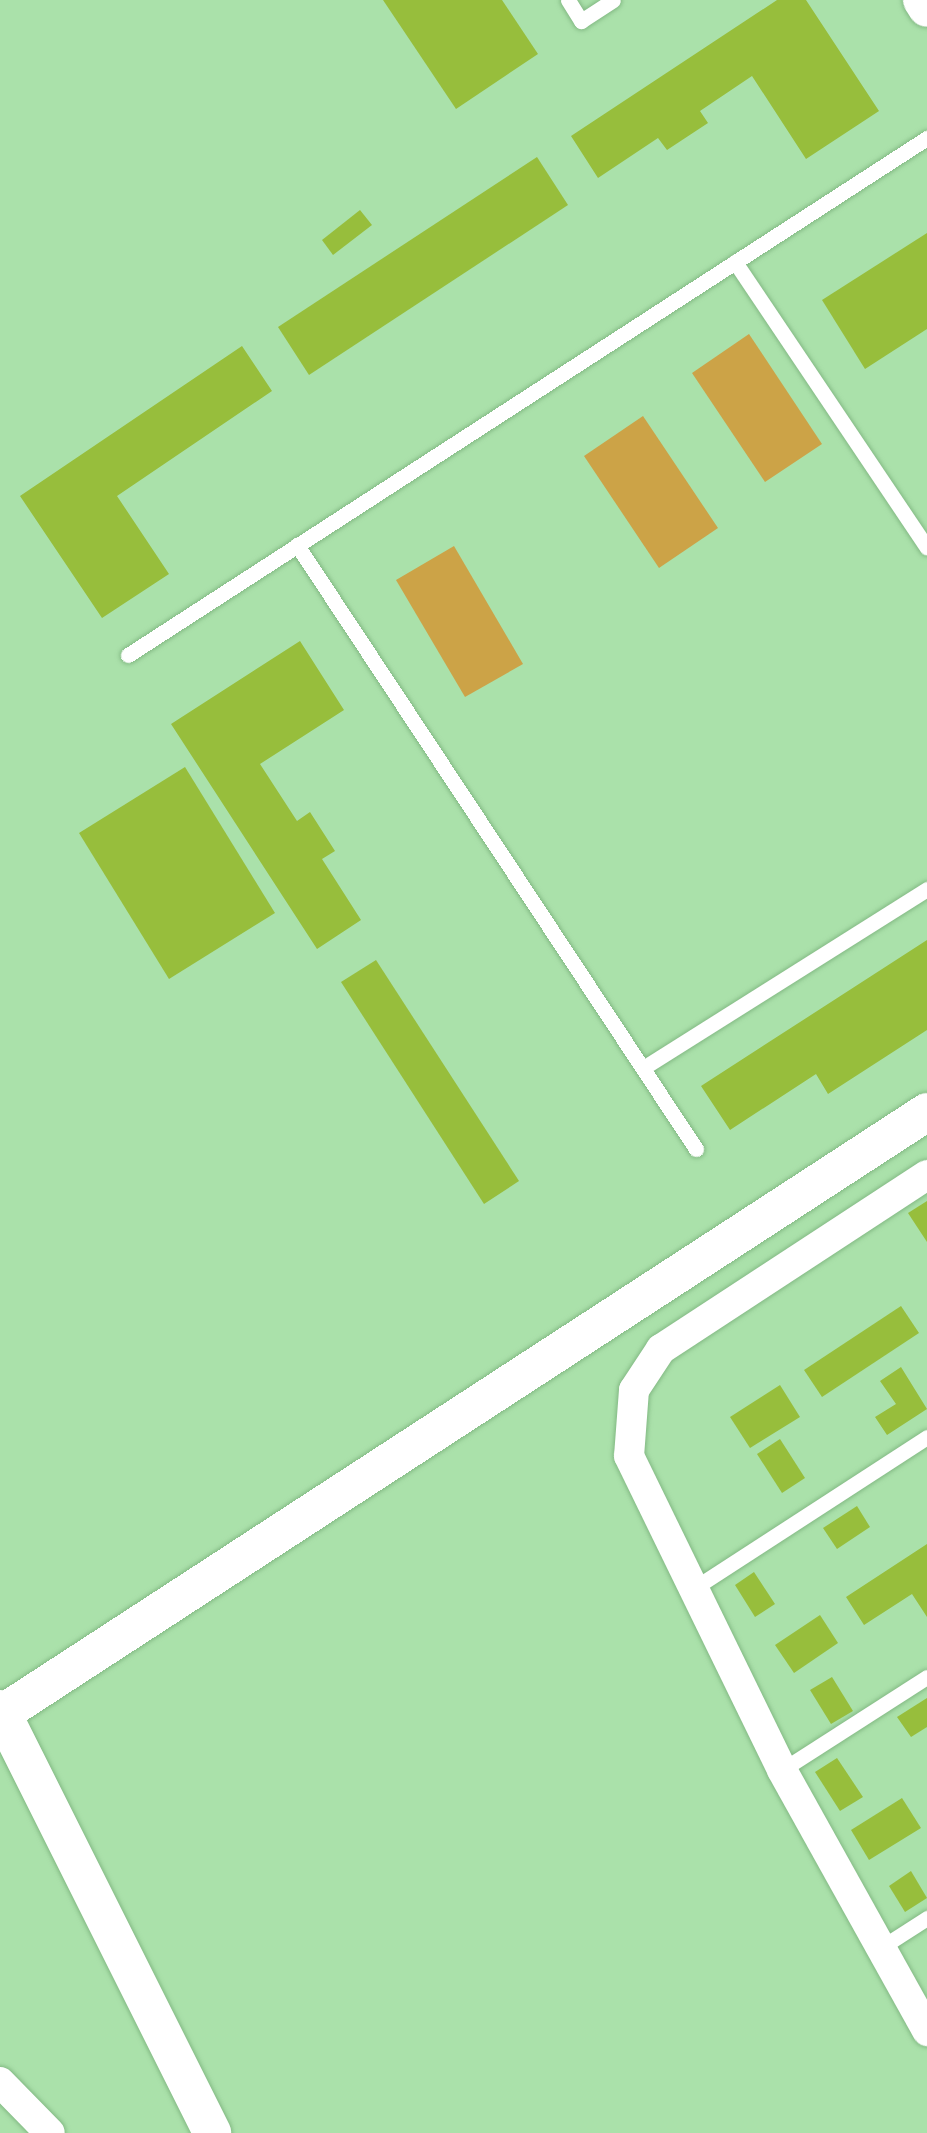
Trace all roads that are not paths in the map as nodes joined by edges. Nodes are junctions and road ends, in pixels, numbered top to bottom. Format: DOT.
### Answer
graph roads {
  1 [pos="568,0"];
  2 [pos="613,0"];
  3 [pos="922,0"];
  4 [pos="927,8"];
  5 [pos="927,138"];
  6 [pos="735,262"];
  7 [pos="297,545"];
  8 [pos="927,548"];
  9 [pos="128,655"];
  10 [pos="927,888"];
  11 [pos="643,1068"];
  12 [pos="927,1112"];
  13 [pos="696,1149"];
  14 [pos="927,1174"];
  15 [pos="927,1437"];
  16 [pos="693,1589"];
  17 [pos="927,1677"];
  18 [pos="1,1712"];
  19 [pos="782,1770"];
  20 [pos="927,1918"];
  21 [pos="882,1948"];
  22 [pos="927,2031"];
  23 [pos="0,2082"];
  24 [pos="50,2133"];
  25 [pos="212,2133"];
  1 -- 2 [label="lane"];
  3 -- 4 [label="street"];
  5 -- 6 [label="lane"];
  6 -- 7 [label="lane"];
  6 -- 8 [label="lane"];
  7 -- 9 [label="lane"];
  7 -- 11 [label="lane"];
  10 -- 11 [label="lane"];
  11 -- 13 [label="lane"];
  12 -- 18 [label="street"];
  14 -- 16 [label="street"];
  15 -- 16 [label="lane"];
  16 -- 19 [label="street"];
  17 -- 19 [label="lane"];
  18 -- 25 [label="street"];
  19 -- 21 [label="street"];
  20 -- 21 [label="lane"];
  21 -- 22 [label="street"];
  23 -- 24 [label="street"];
}
